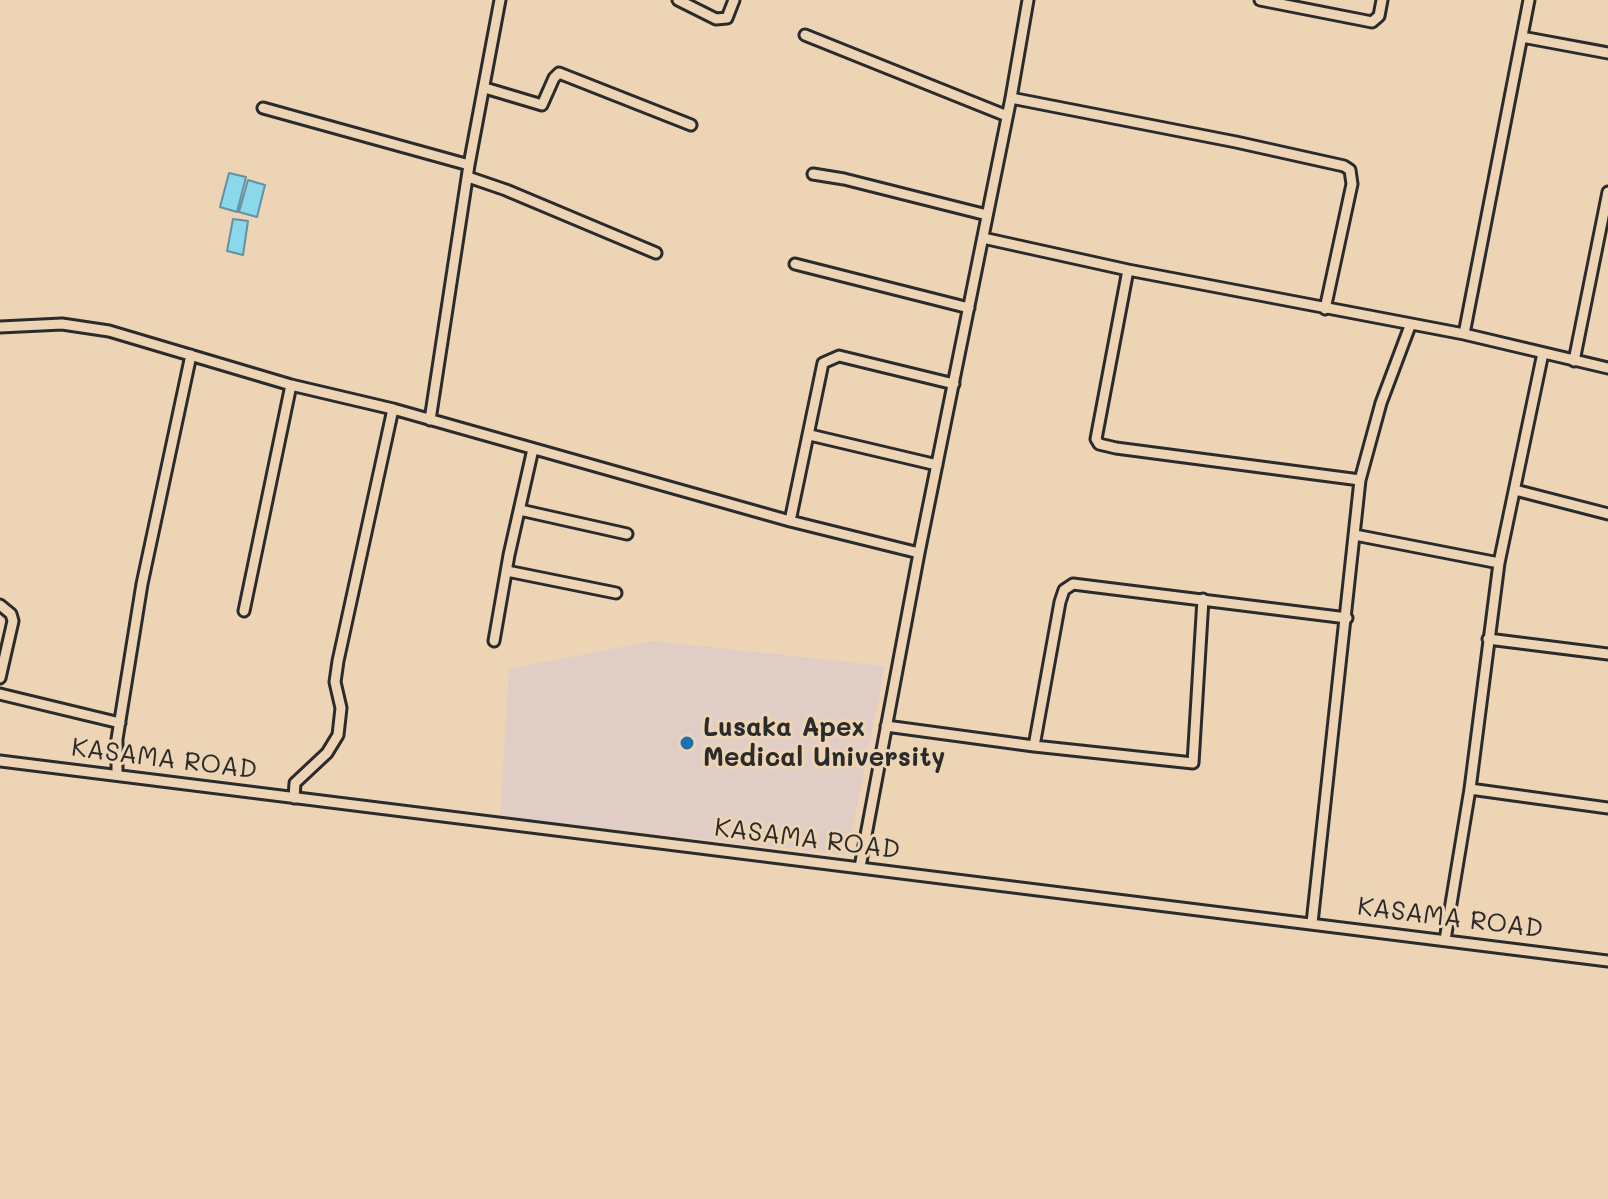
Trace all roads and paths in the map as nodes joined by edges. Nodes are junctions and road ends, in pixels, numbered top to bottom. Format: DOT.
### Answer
graph roads {
  1 [pos="500,0"];
  2 [pos="678,0"];
  3 [pos="734,0"];
  4 [pos="1028,0"];
  5 [pos="1260,0"];
  6 [pos="1382,0"];
  7 [pos="1529,0"];
  8 [pos="805,35"];
  9 [pos="1522,37"];
  10 [pos="1608,53"];
  11 [pos="485,88"];
  12 [pos="1011,98"];
  13 [pos="263,108"];
  14 [pos="1007,116"];
  15 [pos="691,125"];
  16 [pos="469,165"];
  17 [pos="813,174"];
  18 [pos="468,177"];
  19 [pos="1608,192"];
  20 [pos="987,215"];
  21 [pos="983,238"];
  22 [pos="656,253"];
  23 [pos="795,264"];
  24 [pos="1128,270"];
  25 [pos="969,308"];
  26 [pos="1325,309"];
  27 [pos="1410,326"];
  28 [pos="0,327"];
  29 [pos="1464,334"];
  30 [pos="1543,353"];
  31 [pos="191,355"];
  32 [pos="1574,361"];
  33 [pos="1608,368"];
  34 [pos="954,384"];
  35 [pos="291,385"];
  36 [pos="393,409"];
  37 [pos="430,420"];
  38 [pos="810,435"];
  39 [pos="533,449"];
  40 [pos="937,465"];
  41 [pos="1360,480"];
  42 [pos="1515,490"];
  43 [pos="520,510"];
  44 [pos="1608,514"];
  45 [pos="790,521"];
  46 [pos="627,534"];
  47 [pos="1355,535"];
  48 [pos="919,553"];
  49 [pos="1499,563"];
  50 [pos="507,571"];
  51 [pos="616,593"];
  52 [pos="1203,599"];
  53 [pos="0,605"];
  54 [pos="244,611"];
  55 [pos="1347,618"];
  56 [pos="1488,639"];
  57 [pos="494,641"];
  58 [pos="1608,654"];
  59 [pos="0,678"];
  60 [pos="0,694"];
  61 [pos="120,723"];
  62 [pos="886,726"];
  63 [pos="1034,746"];
  64 [pos="0,761"];
  65 [pos="117,775"];
  66 [pos="1470,789"];
  67 [pos="294,798"];
  68 [pos="1608,808"];
  69 [pos="860,867"];
  70 [pos="1312,923"];
  71 [pos="1445,940"];
  72 [pos="1608,961"];
  1 -- 11 [label="street"];
  2 -- 3 [label="street"];
  4 -- 12 [label="street"];
  5 -- 6 [label="street"];
  7 -- 9 [label="street"];
  8 -- 14 [label="street"];
  9 -- 10 [label="street"];
  9 -- 29 [label="street"];
  11 -- 15 [label="street"];
  11 -- 16 [label="street"];
  12 -- 14 [label="street"];
  12 -- 26 [label="street"];
  13 -- 16 [label="street"];
  14 -- 20 [label="street"];
  16 -- 18 [label="street"];
  17 -- 20 [label="street"];
  18 -- 22 [label="street"];
  18 -- 37 [label="street"];
  19 -- 32 [label="street"];
  20 -- 21 [label="street"];
  21 -- 24 [label="street"];
  21 -- 25 [label="street"];
  23 -- 25 [label="street"];
  24 -- 26 [label="street"];
  24 -- 41 [label="street"];
  25 -- 34 [label="street"];
  26 -- 27 [label="street"];
  27 -- 29 [label="street"];
  27 -- 41 [label="street"];
  28 -- 31 [label="street"];
  29 -- 30 [label="street"];
  30 -- 32 [label="street"];
  30 -- 42 [label="street"];
  31 -- 35 [label="street"];
  31 -- 61 [label="street"];
  32 -- 33 [label="street"];
  34 -- 38 [label="street"];
  34 -- 40 [label="street"];
  35 -- 36 [label="street"];
  35 -- 54 [label="street"];
  36 -- 37 [label="street"];
  36 -- 67 [label="street"];
  37 -- 39 [label="street"];
  38 -- 40 [label="street"];
  38 -- 45 [label="street"];
  39 -- 43 [label="street"];
  39 -- 45 [label="street"];
  40 -- 48 [label="street"];
  41 -- 47 [label="street"];
  42 -- 44 [label="street"];
  42 -- 49 [label="street"];
  43 -- 46 [label="street"];
  43 -- 50 [label="street"];
  45 -- 48 [label="street"];
  47 -- 49 [label="street"];
  47 -- 55 [label="street"];
  48 -- 62 [label="street"];
  49 -- 56 [label="street"];
  50 -- 51 [label="street"];
  50 -- 57 [label="street"];
  52 -- 55 [label="street"];
  52 -- 63 [label="street"];
  52 -- 63 [label="street"];
  53 -- 59 [label="street"];
  55 -- 70 [label="street"];
  56 -- 58 [label="street"];
  56 -- 66 [label="street"];
  60 -- 61 [label="street"];
  61 -- 65 [label="street"];
  62 -- 63 [label="street"];
  62 -- 69 [label="street"];
  64 -- 65 [label="street, KASAMA ROAD"];
  65 -- 67 [label="street, KASAMA ROAD"];
  66 -- 68 [label="street"];
  66 -- 71 [label="street"];
  67 -- 69 [label="street, KASAMA ROAD"];
  69 -- 70 [label="street, KASAMA ROAD"];
  70 -- 71 [label="street, KASAMA ROAD"];
  71 -- 72 [label="street, KASAMA ROAD"];
}
